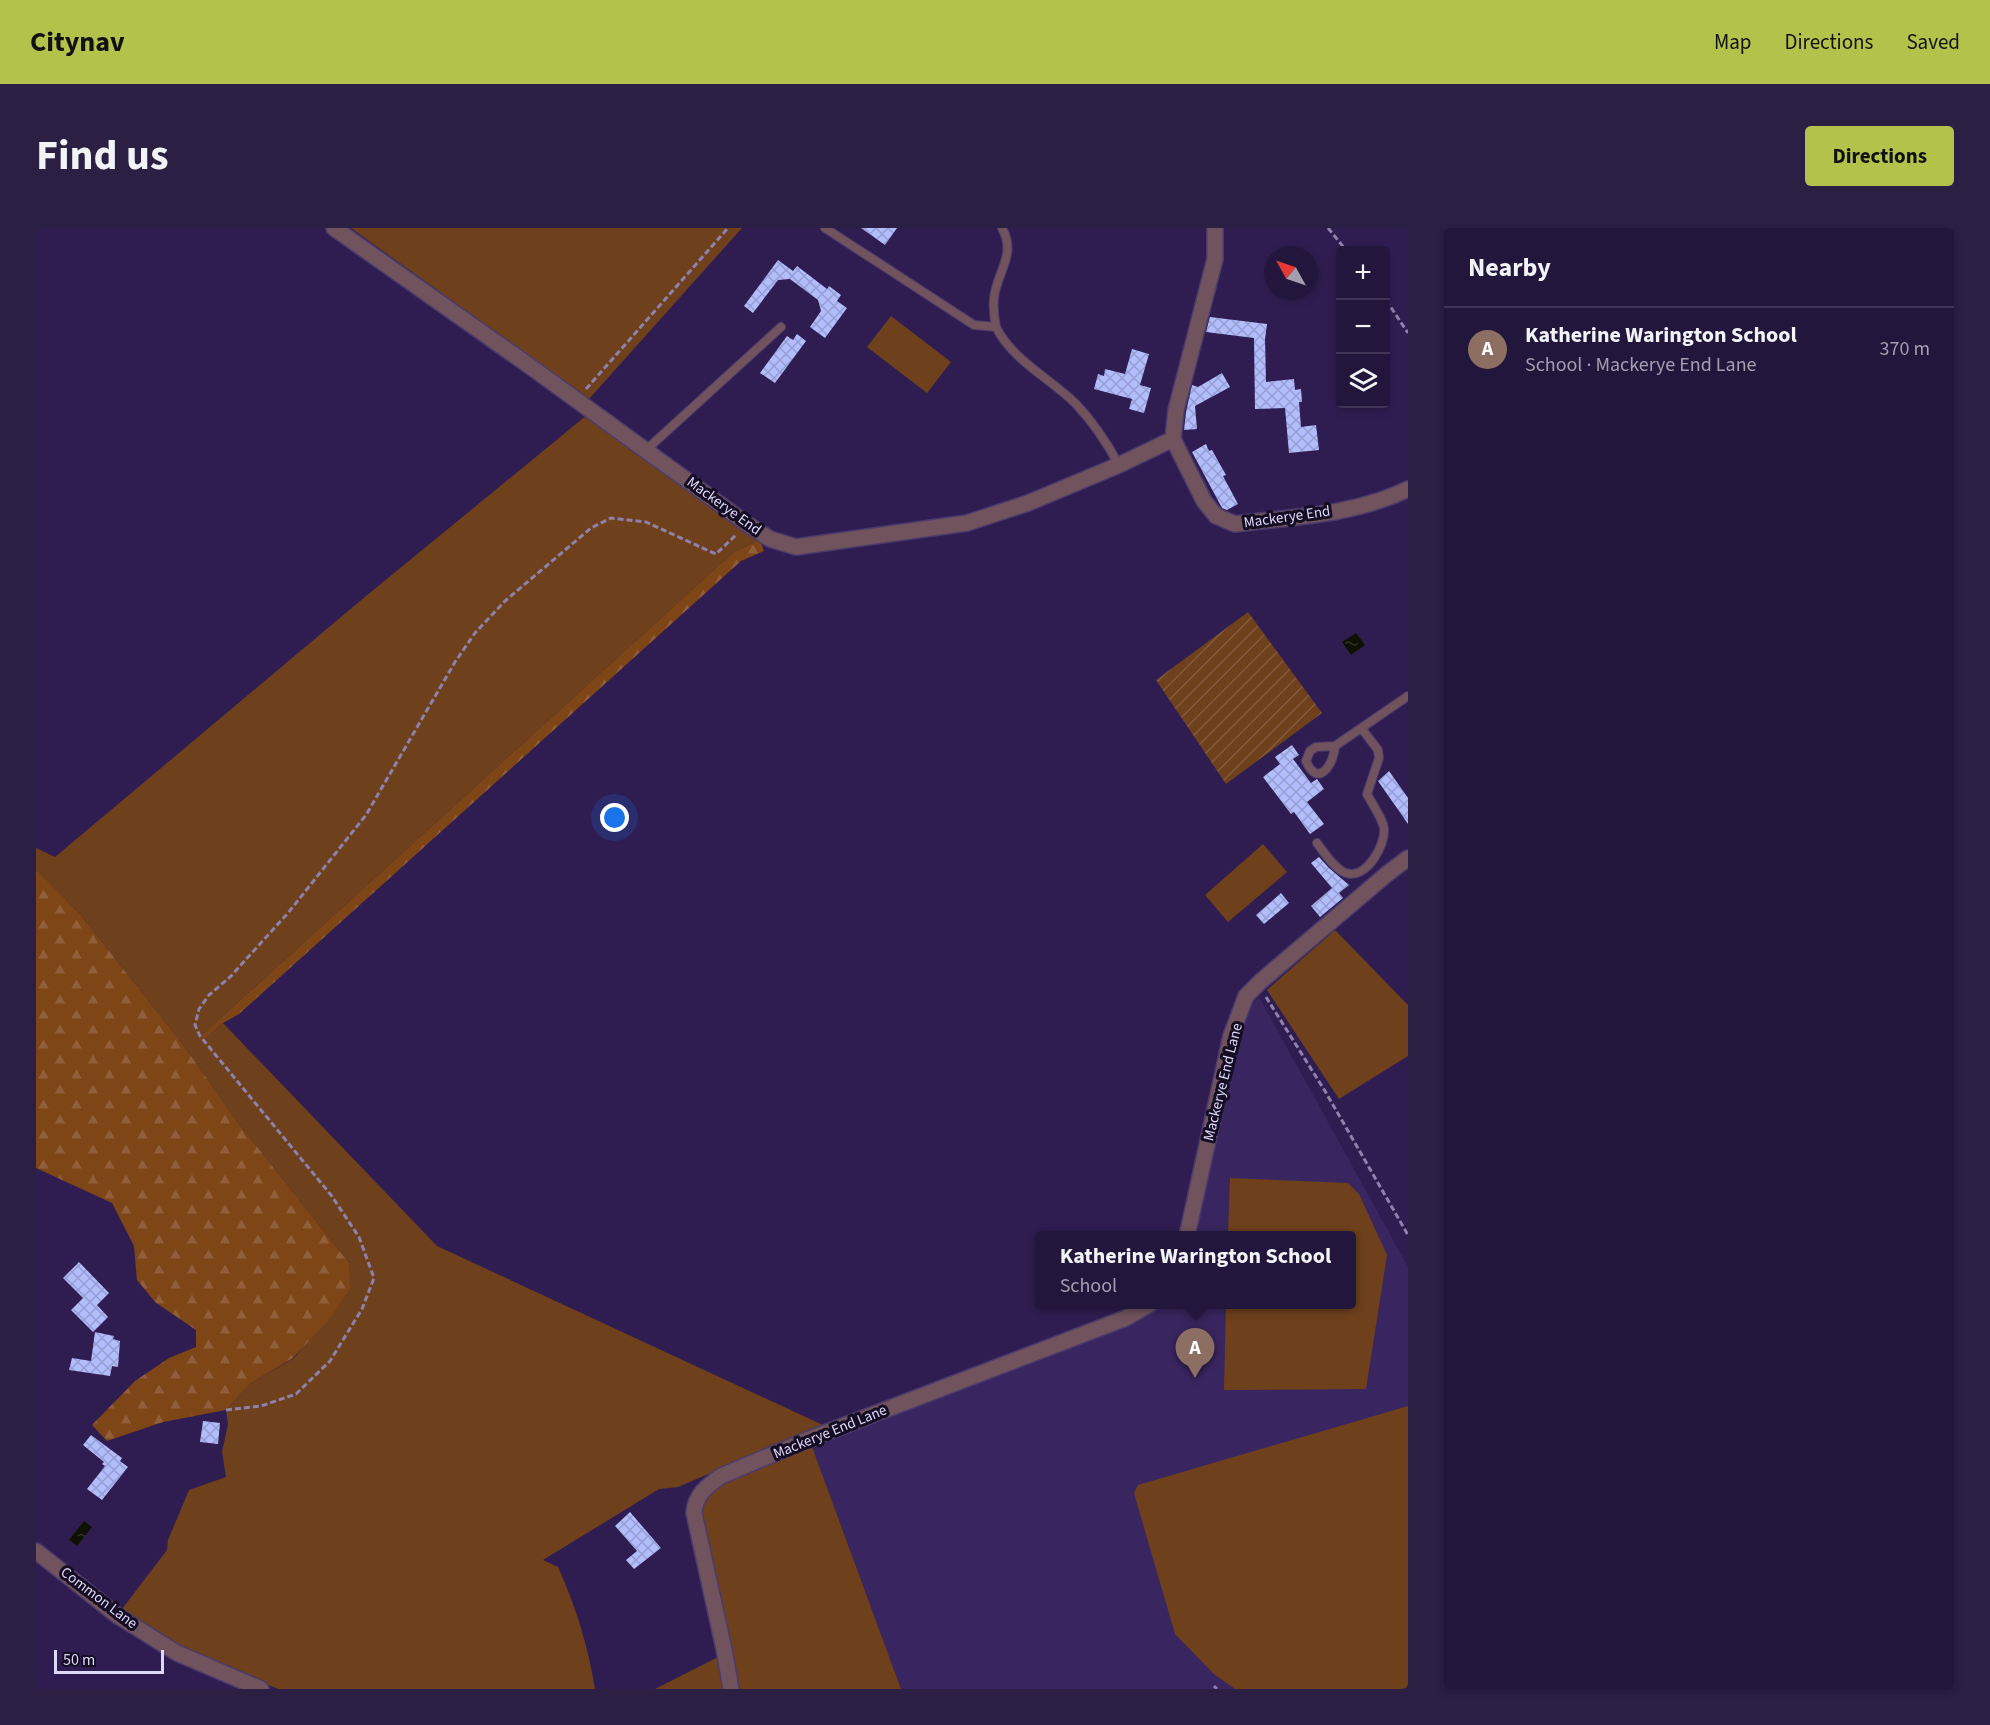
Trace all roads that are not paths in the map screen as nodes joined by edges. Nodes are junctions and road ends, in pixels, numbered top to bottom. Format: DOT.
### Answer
graph roads {
  1 [pos="334,228"];
  2 [pos="825,228"];
  3 [pos="1002,228"];
  4 [pos="1215,228"];
  5 [pos="781,327"];
  6 [pos="996,327"];
  7 [pos="1173,439"];
  8 [pos="646,450"];
  9 [pos="1119,465"];
  10 [pos="1408,489"];
  11 [pos="1408,696"];
  12 [pos="1362,729"];
  13 [pos="1335,746"];
  14 [pos="1317,843"];
  15 [pos="1408,858"];
  16 [pos="1188,1231"];
  17 [pos="1143,1309"];
  18 [pos="36,1551"];
  19 [pos="261,1689"];
  20 [pos="731,1689"];
  1 -- 8 [label="street, Mackerye End"];
  2 -- 6 [label="lane"];
  3 -- 6 [label="lane"];
  4 -- 7 [label="street"];
  5 -- 8 [label="lane"];
  6 -- 9 [label="lane"];
  7 -- 9 [label="street, Mackerye End"];
  7 -- 10 [label="street, Mackerye End"];
  8 -- 9 [label="street, Mackerye End"];
  11 -- 12 [label="lane"];
  12 -- 13 [label="lane"];
  12 -- 14 [label="lane"];
  15 -- 16 [label="street, Mackerye End Lane"];
  17 -- 20 [label="street, Mackerye End Lane"];
  18 -- 19 [label="street, Common Lane"];
}
